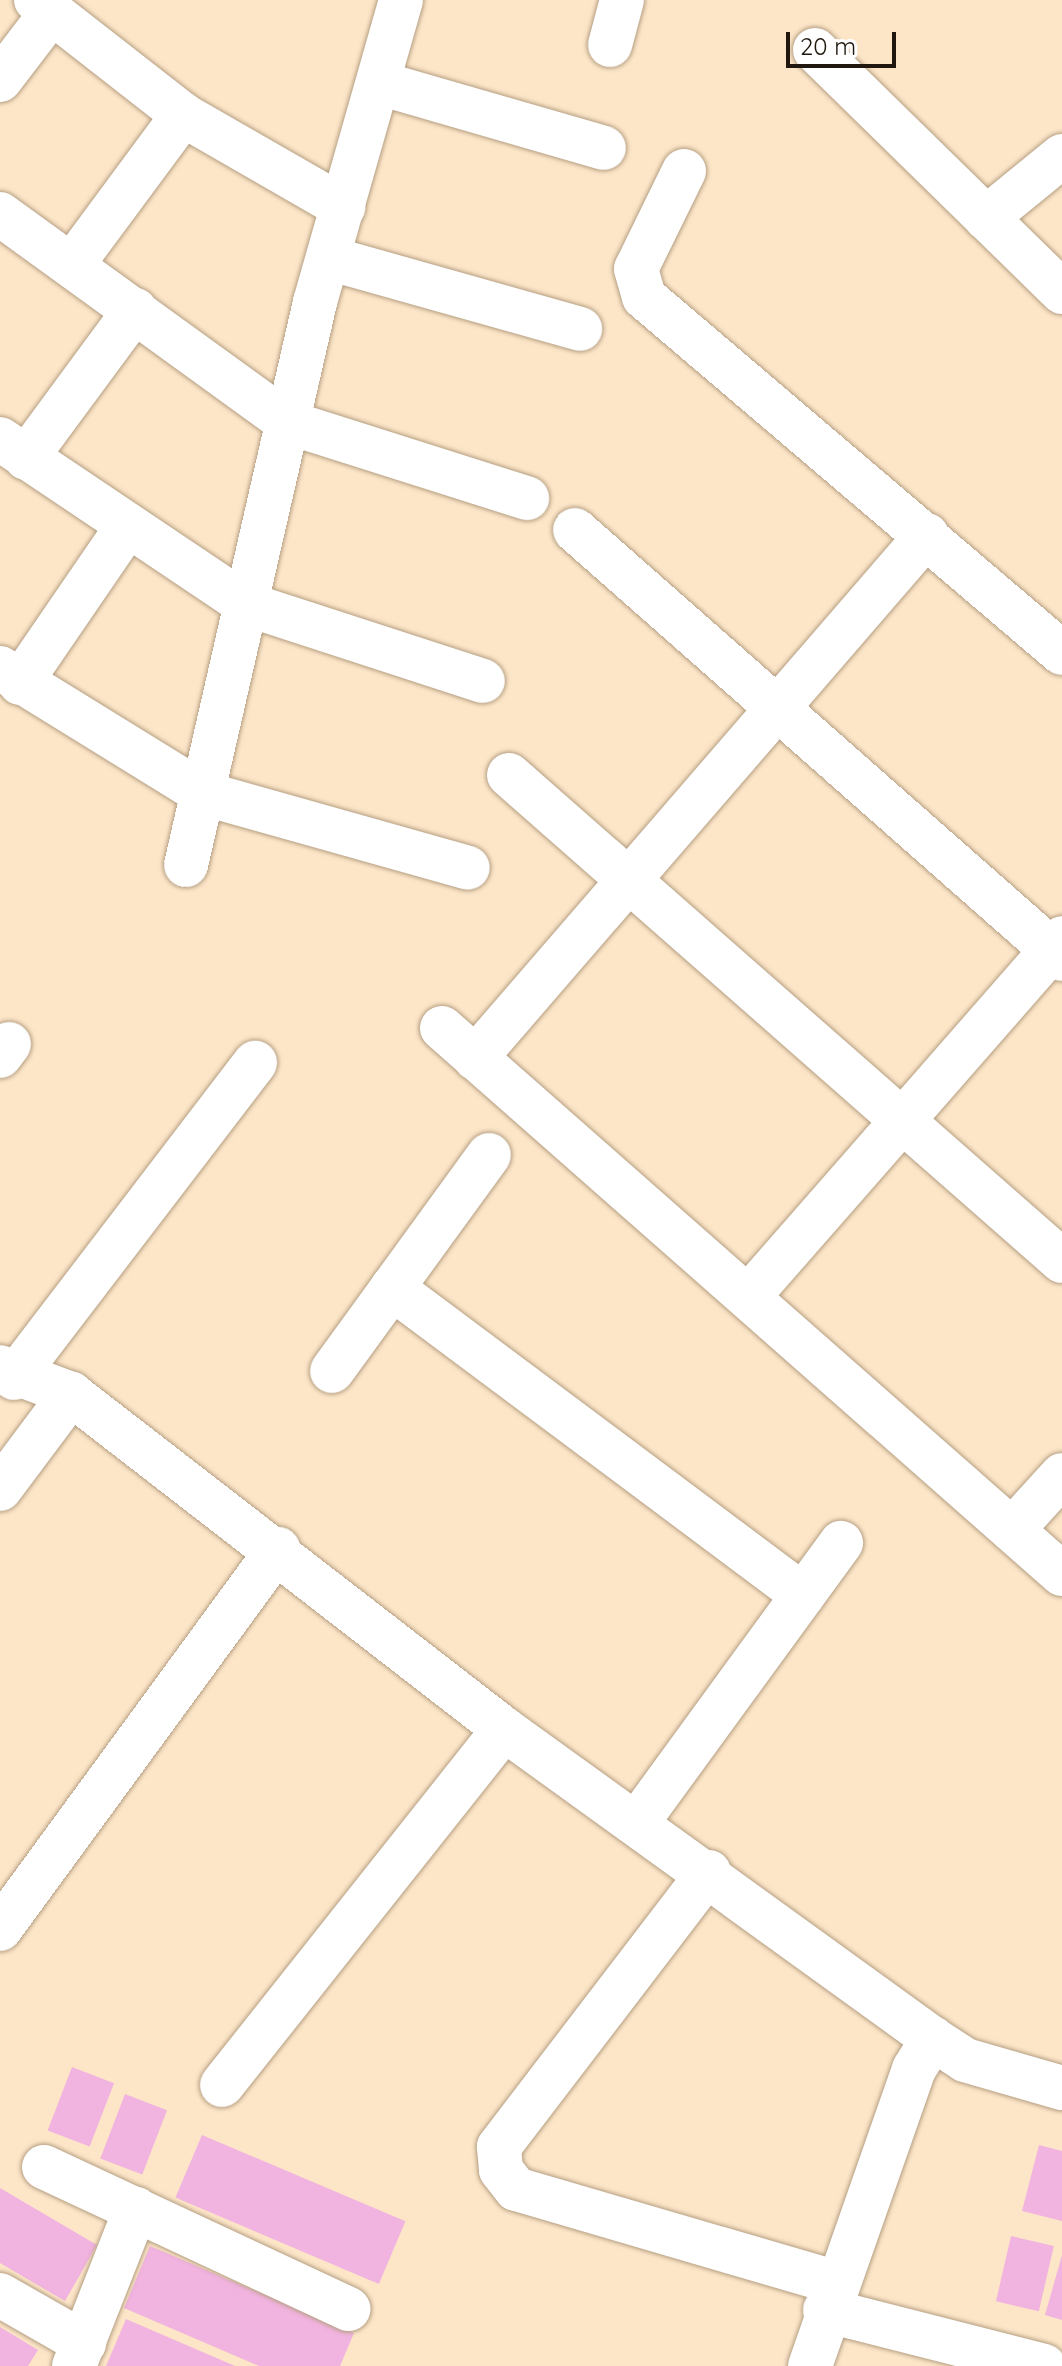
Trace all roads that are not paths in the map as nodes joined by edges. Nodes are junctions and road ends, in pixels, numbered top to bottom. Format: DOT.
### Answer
graph roads {
  1 [pos="401,0"];
  2 [pos="622,0"];
  3 [pos="44,6"];
  4 [pos="610,45"];
  5 [pos="815,50"];
  6 [pos="0,80"];
  7 [pos="379,83"];
  8 [pos="183,115"];
  9 [pos="604,148"];
  10 [pos="1062,156"];
  11 [pos="684,171"];
  12 [pos="343,207"];
  13 [pos="0,214"];
  14 [pos="986,218"];
  15 [pos="328,258"];
  16 [pos="72,265"];
  17 [pos="1062,292"];
  18 [pos="135,310"];
  19 [pos="580,329"];
  20 [pos="287,422"];
  21 [pos="13,449"];
  22 [pos="527,498"];
  23 [pos="126,528"];
  24 [pos="575,530"];
  25 [pos="927,535"];
  26 [pos="246,604"];
  27 [pos="1062,653"];
  28 [pos="10,676"];
  29 [pos="483,681"];
  30 [pos="777,708"];
  31 [pos="509,775"];
  32 [pos="202,793"];
  33 [pos="186,865"];
  34 [pos="468,868"];
  35 [pos="629,880"];
  36 [pos="1059,949"];
  37 [pos="442,1028"];
  38 [pos="475,1058"];
  39 [pos="255,1063"];
  40 [pos="902,1121"];
  41 [pos="489,1155"];
  42 [pos="1062,1261"];
  43 [pos="392,1288"];
  44 [pos="748,1297"];
  45 [pos="332,1371"];
  46 [pos="7,1372"];
  47 [pos="71,1394"];
  48 [pos="1062,1475"];
  49 [pos="0,1489"];
  50 [pos="1012,1530"];
  51 [pos="841,1543"];
  52 [pos="278,1549"];
  53 [pos="1062,1574"];
  54 [pos="803,1595"];
  55 [pos="504,1729"];
  56 [pos="639,1820"];
  57 [pos="709,1872"];
  58 [pos="0,1929"];
  59 [pos="933,2039"];
  60 [pos="222,2085"];
  61 [pos="1062,2088"];
  62 [pos="44,2167"];
  63 [pos="136,2209"];
  64 [pos="0,2295"];
  65 [pos="830,2296"];
  66 [pos="349,2309"];
  67 [pos="79,2355"];
  68 [pos="810,2366"];
  69 [pos="1044,2366"];
  1 -- 7 [label="street"];
  2 -- 4 [label="street"];
  3 -- 6 [label="street"];
  3 -- 8 [label="street"];
  5 -- 14 [label="street"];
  7 -- 9 [label="street"];
  7 -- 12 [label="street"];
  8 -- 12 [label="street"];
  8 -- 16 [label="street"];
  10 -- 14 [label="street"];
  11 -- 25 [label="street"];
  12 -- 15 [label="street"];
  13 -- 16 [label="street"];
  14 -- 17 [label="street"];
  15 -- 19 [label="street"];
  15 -- 20 [label="street"];
  16 -- 18 [label="street"];
  18 -- 20 [label="street"];
  18 -- 21 [label="street"];
  20 -- 22 [label="street"];
  20 -- 26 [label="street"];
  21 -- 23 [label="street"];
  23 -- 26 [label="street"];
  23 -- 28 [label="street"];
  24 -- 30 [label="street"];
  25 -- 27 [label="street"];
  25 -- 30 [label="street"];
  26 -- 29 [label="street"];
  26 -- 32 [label="street"];
  28 -- 32 [label="street"];
  30 -- 35 [label="street"];
  30 -- 36 [label="street"];
  31 -- 35 [label="street"];
  32 -- 33 [label="street"];
  32 -- 34 [label="street"];
  35 -- 38 [label="street"];
  35 -- 40 [label="street"];
  36 -- 40 [label="street"];
  37 -- 38 [label="street"];
  38 -- 44 [label="street"];
  39 -- 46 [label="street"];
  40 -- 42 [label="street"];
  40 -- 44 [label="street"];
  41 -- 43 [label="street"];
  43 -- 45 [label="street"];
  43 -- 54 [label="street"];
  44 -- 50 [label="street"];
  46 -- 47 [label="street"];
  47 -- 49 [label="street"];
  47 -- 52 [label="street"];
  48 -- 50 [label="street"];
  50 -- 53 [label="street"];
  51 -- 54 [label="street"];
  52 -- 55 [label="street"];
  52 -- 58 [label="street"];
  54 -- 56 [label="street"];
  55 -- 56 [label="street"];
  55 -- 60 [label="street"];
  56 -- 57 [label="street"];
  57 -- 59 [label="street"];
  57 -- 65 [label="street"];
  59 -- 61 [label="street"];
  59 -- 65 [label="street"];
  62 -- 63 [label="street"];
  63 -- 66 [label="street"];
  63 -- 67 [label="street"];
  64 -- 67 [label="street"];
  65 -- 68 [label="street"];
  65 -- 69 [label="street"];
}
